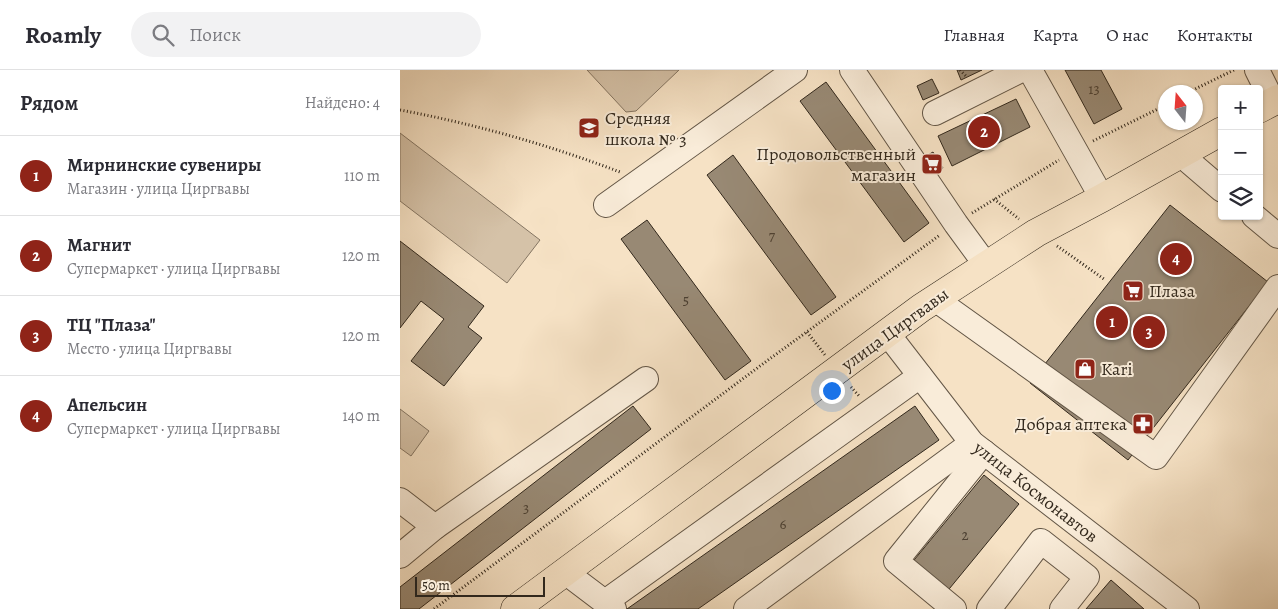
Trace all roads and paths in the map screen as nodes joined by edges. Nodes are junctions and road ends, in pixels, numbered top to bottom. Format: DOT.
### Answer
graph roads {
  1 [pos="795,70"];
  2 [pos="852,70"];
  3 [pos="1021,70"];
  4 [pos="1030,70"];
  5 [pos="1234,70"];
  6 [pos="1257,70"];
  7 [pos="1203,85"];
  8 [pos="1270,103"];
  9 [pos="1158,109"];
  10 [pos="400,110"];
  11 [pos="935,113"];
  12 [pos="1218,133"];
  13 [pos="1075,150"];
  14 [pos="1180,154"];
  15 [pos="651,172"];
  16 [pos="1218,187"];
  17 [pos="1102,198"];
  18 [pos="606,205"];
  19 [pos="1259,220"];
  20 [pos="956,224"];
  21 [pos="1278,236"];
  22 [pos="986,265"];
  23 [pos="1278,287"];
  24 [pos="935,299"];
  25 [pos="887,333"];
  26 [pos="920,376"];
  27 [pos="646,379"];
  28 [pos="978,448"];
  29 [pos="400,500"];
  30 [pos="435,527"];
  31 [pos="400,556"];
  32 [pos="566,572"];
  33 [pos="610,605"];
  34 [pos="434,609"];
  35 [pos="515,609"];
  36 [pos="746,609"];
  37 [pos="954,609"];
  38 [pos="988,609"];
  39 [pos="1062,609"];
  40 [pos="1187,609"];
  1 -- 15 [label="street"];
  2 -- 20 [label="street"];
  3 -- 11 [label="street"];
  4 -- 13 [label="street"];
  5 -- 7 [label="path"];
  6 -- 8 [label="street"];
  9 -- 13 [label="path"];
  10 -- 15 [label="path"];
  12 -- 14 [label="main road, улица Циргвавы"];
  13 -- 17 [label="street"];
  13 -- 20 [label="path"];
  14 -- 16 [label="street"];
  14 -- 17 [label="main road, улица Циргвавы"];
  15 -- 18 [label="street"];
  17 -- 22 [label="main road, улица Циргвавы"];
  19 -- 21 [label="street"];
  20 -- 22 [label="street"];
  20 -- 34 [label="path"];
  22 -- 24 [label="main road, улица Циргвавы"];
  23 -- 24 [label="street"];
  24 -- 25 [label="main road, улица Циргвавы"];
  25 -- 26 [label="street, улица Космонавтов"];
  25 -- 32 [label="main road, улица Циргвавы"];
  26 -- 28 [label="street, улица Космонавтов"];
  26 -- 33 [label="street"];
  27 -- 30 [label="street"];
  28 -- 36 [label="street"];
  28 -- 37 [label="street"];
  28 -- 40 [label="street, улица Космонавтов"];
  29 -- 30 [label="street"];
  30 -- 31 [label="street"];
  32 -- 33 [label="street"];
  32 -- 35 [label="main road, улица Циргвавы"];
  38 -- 39 [label="street"];
}
